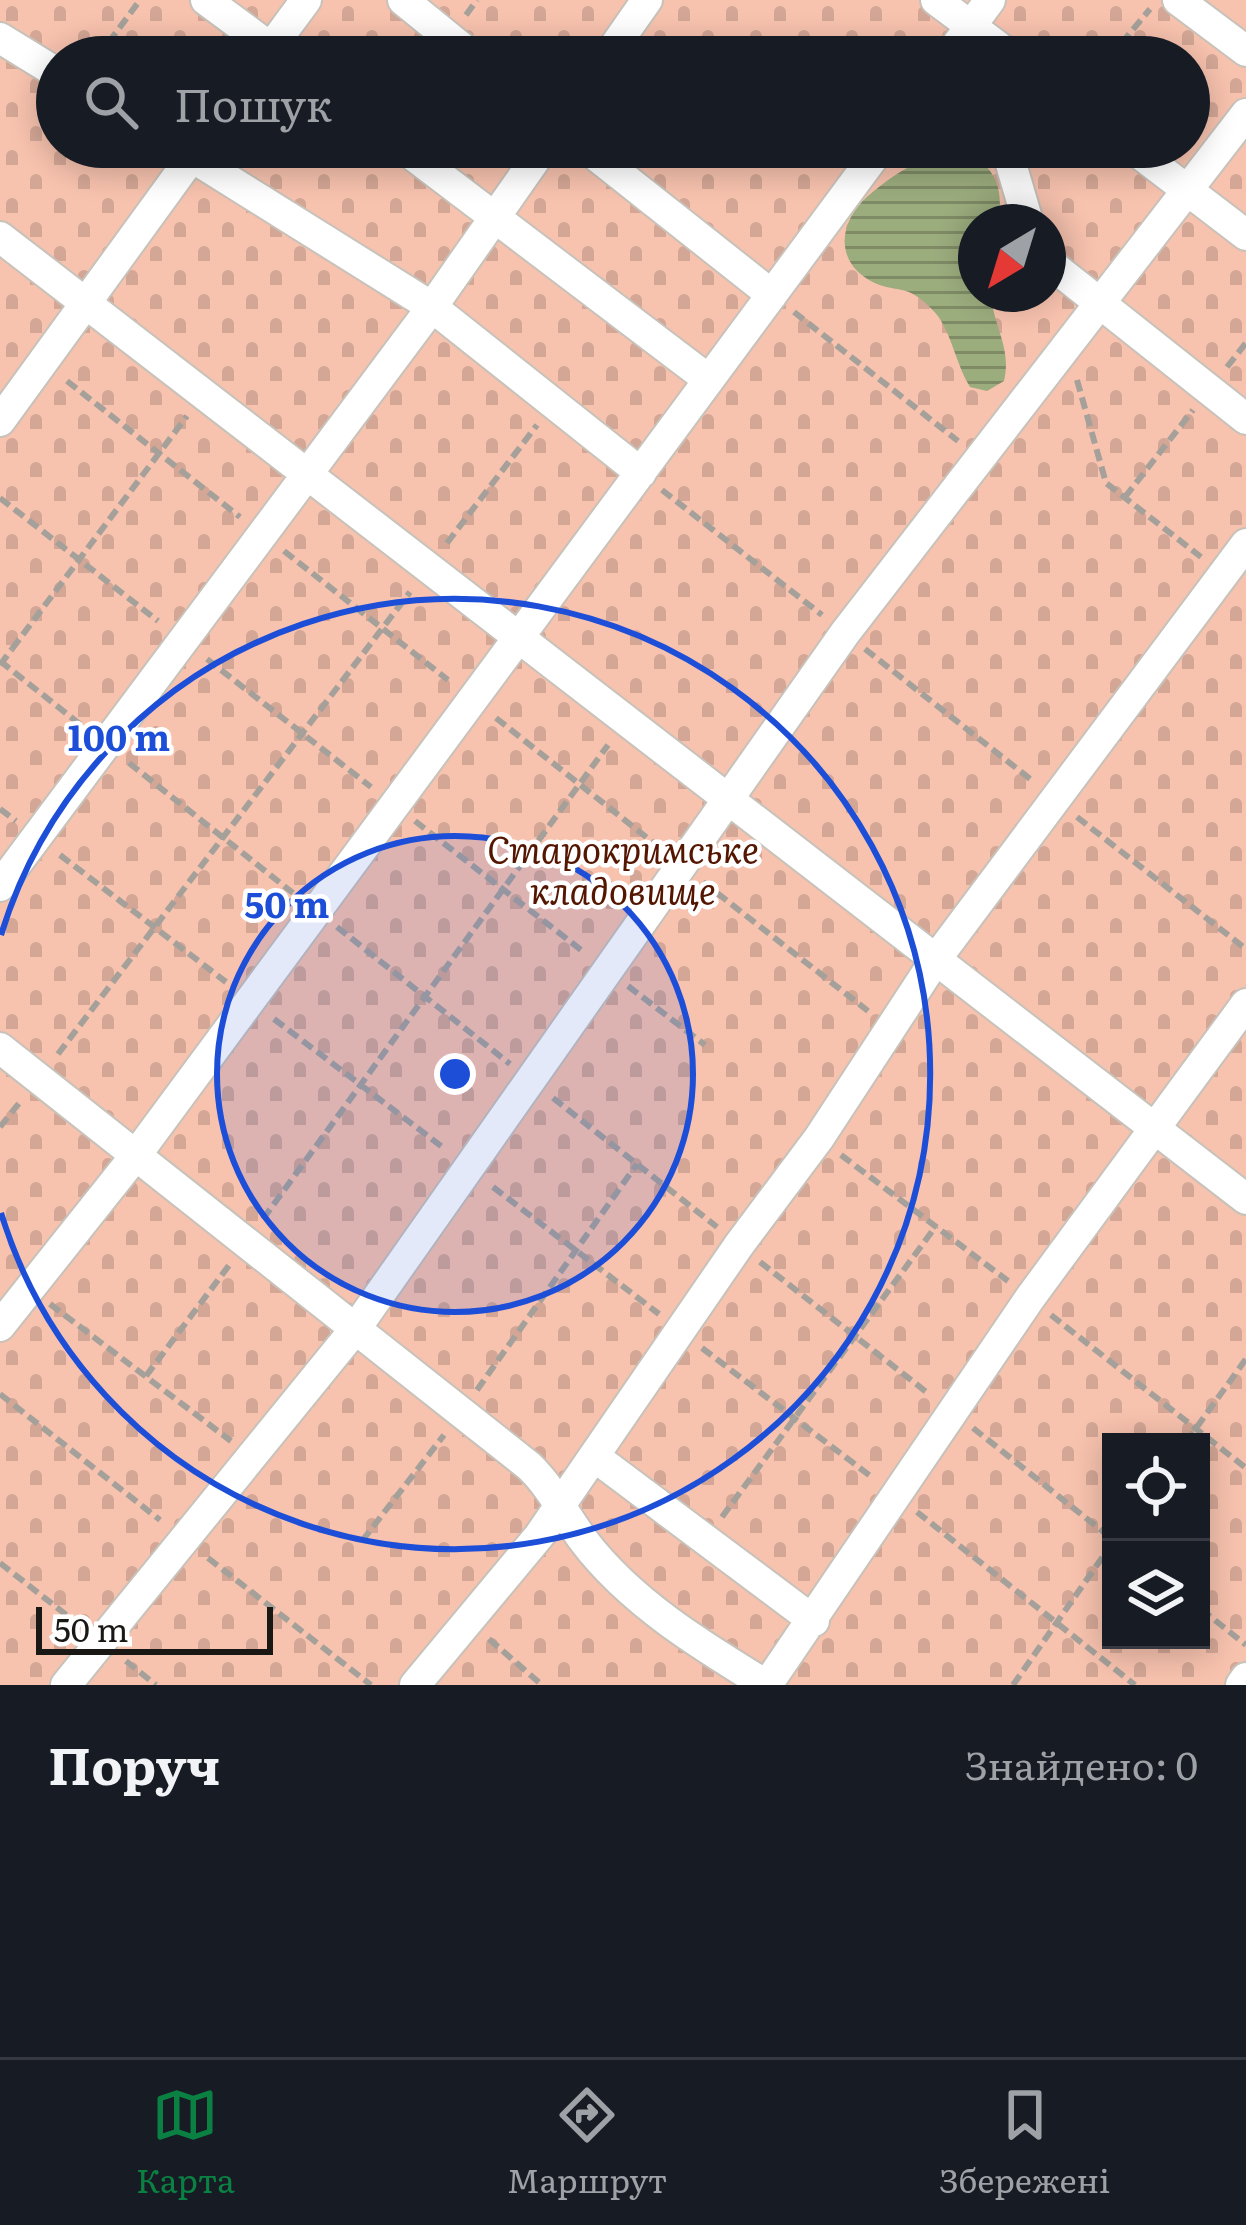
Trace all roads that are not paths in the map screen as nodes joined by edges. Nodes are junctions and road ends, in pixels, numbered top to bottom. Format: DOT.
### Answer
graph roads {
  1 [pos="206,0"];
  2 [pos="306,0"];
  3 [pos="403,0"];
  4 [pos="647,0"];
  5 [pos="936,0"];
  6 [pos="990,0"];
  7 [pos="1178,0"];
  8 [pos="970,26"];
  9 [pos="251,36"];
  10 [pos="284,36"];
  11 [pos="447,36"];
  12 [pos="622,36"];
  13 [pos="963,36"];
  14 [pos="973,36"];
  15 [pos="984,36"];
  16 [pos="0,38"];
  17 [pos="1246,51"];
  18 [pos="36,60"];
  19 [pos="1246,114"];
  20 [pos="1210,160"];
  21 [pos="177,168"];
  22 [pos="217,168"];
  23 [pos="430,168"];
  24 [pos="529,168"];
  25 [pos="612,168"];
  26 [pos="866,168"];
  27 [pos="1012,168"];
  28 [pos="1158,168"];
  29 [pos="1204,168"];
  30 [pos="1187,190"];
  31 [pos="1023,204"];
  32 [pos="495,217"];
  33 [pos="1246,235"];
  34 [pos="0,237"];
  35 [pos="0,267"];
  36 [pos="1066,276"];
  37 [pos="56,279"];
  38 [pos="772,295"];
  39 [pos="86,303"];
  40 [pos="1100,303"];
  41 [pos="432,307"];
  42 [pos="710,380"];
  43 [pos="1246,419"];
  44 [pos="0,421"];
  45 [pos="308,473"];
  46 [pos="641,473"];
  47 [pos="1246,544"];
  48 [pos="519,638"];
  49 [pos="728,799"];
  50 [pos="0,886"];
  51 [pos="936,959"];
  52 [pos="1246,1004"];
  53 [pos="0,1048"];
  54 [pos="1155,1128"];
  55 [pos="136,1155"];
  56 [pos="1246,1199"];
  57 [pos="0,1326"];
  58 [pos="356,1328"];
  59 [pos="595,1456"];
  60 [pos="562,1504"];
  61 [pos="814,1621"];
  62 [pos="66,1685"];
  63 [pos="415,1685"];
  64 [pos="767,1685"];
  1 -- 9 [label="street"];
  2 -- 10 [label="street"];
  3 -- 11 [label="street"];
  4 -- 12 [label="street"];
  5 -- 8 [label="street"];
  6 -- 8 [label="street"];
  7 -- 17 [label="street"];
  8 -- 13 [label="street"];
  8 -- 14 [label="street"];
  8 -- 15 [label="street"];
  16 -- 18 [label="street"];
  19 -- 20 [label="street"];
  21 -- 39 [label="street"];
  22 -- 41 [label="street"];
  23 -- 32 [label="street"];
  24 -- 32 [label="street"];
  25 -- 38 [label="street"];
  26 -- 38 [label="street"];
  27 -- 31 [label="street"];
  28 -- 30 [label="street"];
  29 -- 30 [label="street"];
  30 -- 33 [label="street"];
  30 -- 40 [label="street"];
  32 -- 41 [label="street"];
  32 -- 42 [label="street"];
  34 -- 37 [label="street"];
  35 -- 37 [label="street"];
  36 -- 40 [label="street"];
  37 -- 39 [label="street"];
  38 -- 42 [label="street"];
  39 -- 44 [label="street"];
  39 -- 45 [label="street"];
  40 -- 43 [label="street"];
  40 -- 49 [label="street"];
  41 -- 45 [label="street"];
  41 -- 46 [label="street"];
  42 -- 46 [label="street"];
  45 -- 48 [label="street"];
  45 -- 50 [label="street"];
  46 -- 48 [label="street"];
  47 -- 51 [label="street"];
  48 -- 49 [label="street"];
  48 -- 55 [label="street"];
  49 -- 51 [label="street"];
  49 -- 58 [label="street"];
  51 -- 54 [label="street"];
  51 -- 59 [label="street"];
  52 -- 54 [label="street"];
  53 -- 55 [label="street"];
  54 -- 56 [label="street"];
  54 -- 61 [label="street"];
  55 -- 57 [label="street"];
  55 -- 58 [label="street"];
  58 -- 60 [label="street"];
  58 -- 62 [label="street"];
  59 -- 60 [label="street"];
  59 -- 61 [label="street"];
  60 -- 63 [label="street"];
  60 -- 64 [label="street"];
  61 -- 64 [label="street"];
}
